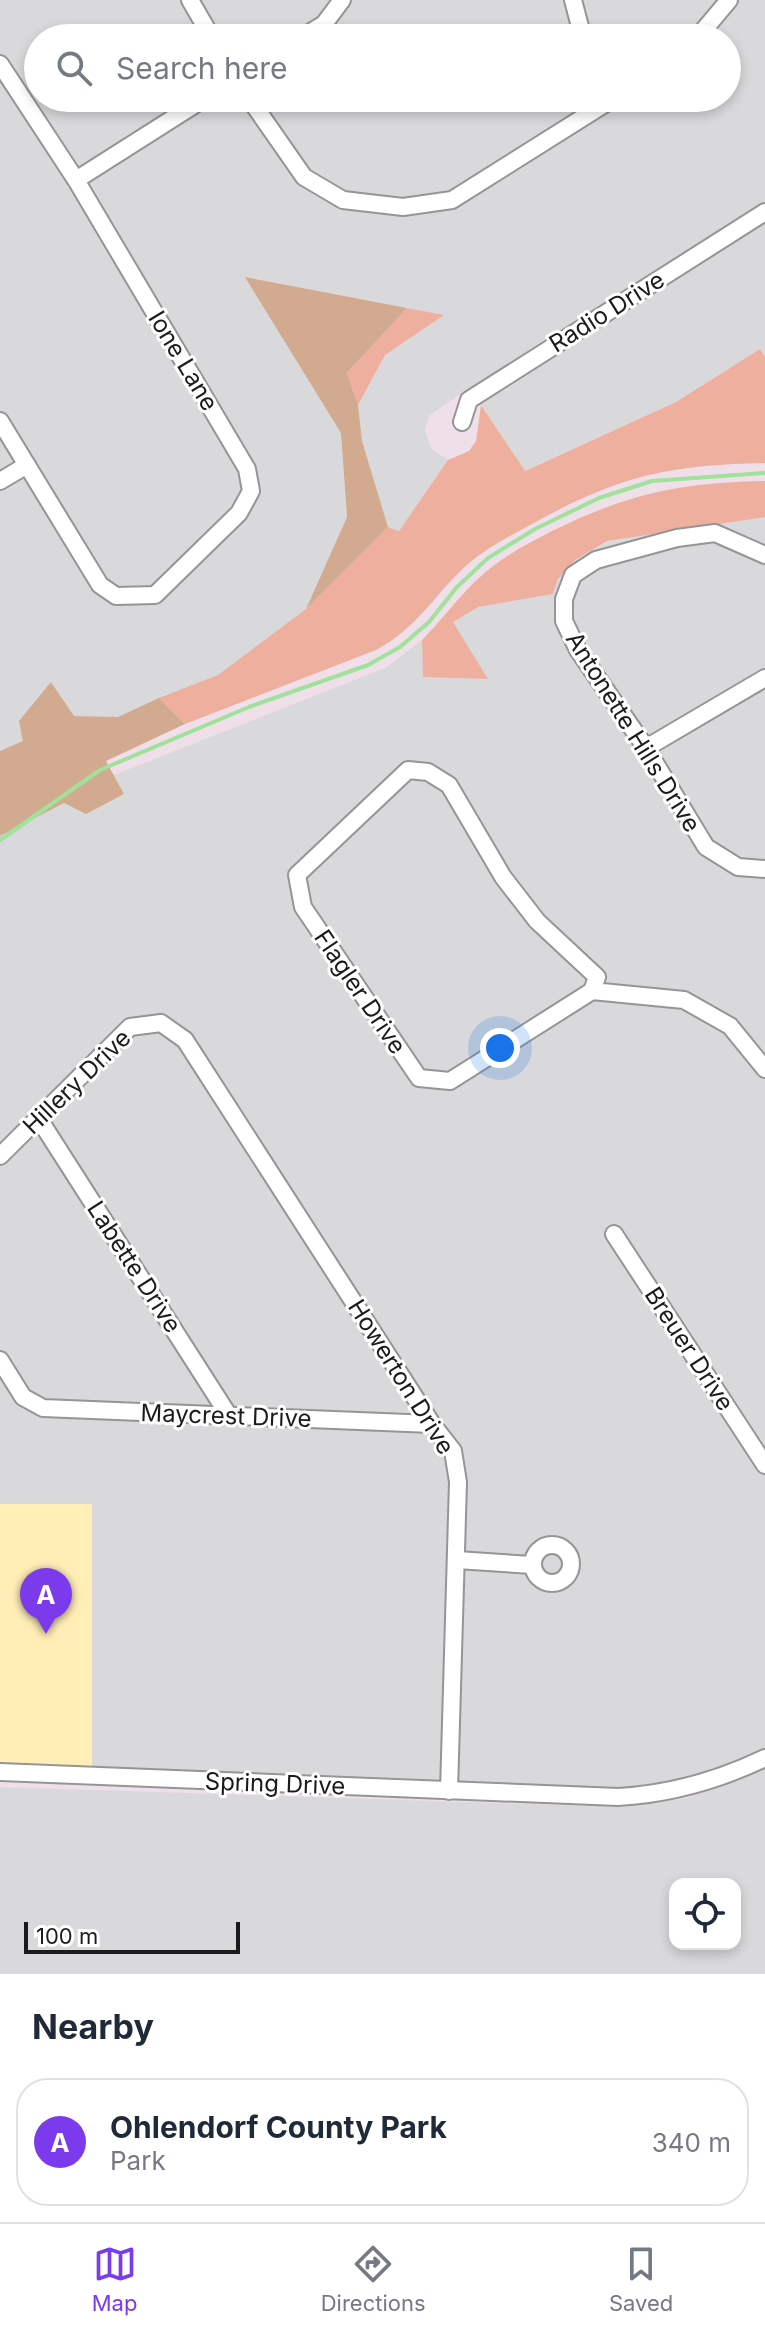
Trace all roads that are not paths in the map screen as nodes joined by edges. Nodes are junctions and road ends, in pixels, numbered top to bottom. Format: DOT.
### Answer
graph roads {
  1 [pos="190,0"];
  2 [pos="342,0"];
  3 [pos="573,0"];
  4 [pos="729,0"];
  5 [pos="204,24"];
  6 [pos="324,24"];
  7 [pos="579,24"];
  8 [pos="709,24"];
  9 [pos="2,71"];
  10 [pos="24,103"];
  11 [pos="30,112"];
  12 [pos="183,112"];
  13 [pos="259,112"];
  14 [pos="591,112"];
  15 [pos="76,180"];
  16 [pos="765,212"];
  17 [pos="0,421"];
  18 [pos="462,422"];
  19 [pos="27,465"];
  20 [pos="0,481"];
  21 [pos="765,555"];
  22 [pos="765,678"];
  23 [pos="646,748"];
  24 [pos="765,869"];
  25 [pos="592,991"];
  26 [pos="161,1023"];
  27 [pos="765,1069"];
  28 [pos="39,1119"];
  29 [pos="0,1156"];
  30 [pos="614,1234"];
  31 [pos="0,1360"];
  32 [pos="229,1416"];
  33 [pos="432,1424"];
  34 [pos="765,1465"];
  35 [pos="457,1560"];
  36 [pos="532,1565"];
  37 [pos="765,1758"];
  38 [pos="0,1772"];
  39 [pos="449,1791"];
  1 -- 5 [label="street"];
  2 -- 6 [label="street"];
  3 -- 7 [label="street"];
  4 -- 8 [label="street"];
  9 -- 10 [label="street, Ione Lane"];
  11 -- 15 [label="street, Ione Lane"];
  12 -- 15 [label="street"];
  13 -- 14 [label="street"];
  15 -- 19 [label="street, Ione Lane"];
  16 -- 18 [label="street, Radio Drive"];
  17 -- 19 [label="street"];
  19 -- 20 [label="street"];
  21 -- 23 [label="street, Antonette Hills Drive"];
  22 -- 23 [label="street"];
  23 -- 24 [label="street, Antonette Hills Drive"];
  25 -- 25 [label="street, Flagler Drive"];
  25 -- 27 [label="street"];
  26 -- 28 [label="street, Hillery Drive"];
  26 -- 33 [label="street, Howerton Drive"];
  28 -- 29 [label="street, Hillery Drive"];
  28 -- 32 [label="street, Labette Drive"];
  30 -- 34 [label="street, Breuer Drive"];
  31 -- 32 [label="street, Maycrest Drive"];
  32 -- 33 [label="street, Maycrest Drive"];
  33 -- 35 [label="street, Howerton Drive"];
  35 -- 36 [label="street"];
  35 -- 39 [label="street, Howerton Drive"];
  37 -- 39 [label="street, Spring Drive"];
  38 -- 39 [label="street, Spring Drive"];
}
